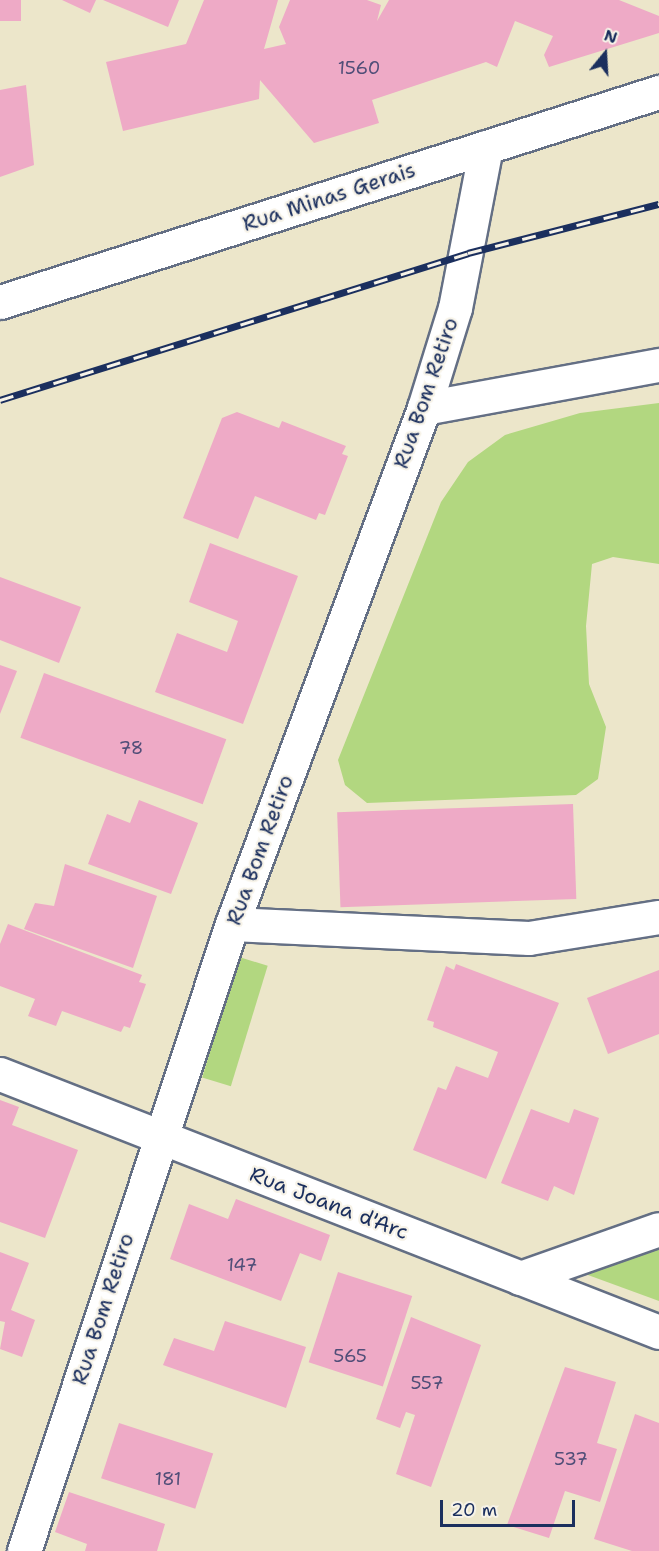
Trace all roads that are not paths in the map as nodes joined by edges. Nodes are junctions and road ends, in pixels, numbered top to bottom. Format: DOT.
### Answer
graph roads {
  1 [pos="659,92"];
  2 [pos="486,147"];
  3 [pos="0,302"];
  4 [pos="659,365"];
  5 [pos="424,408"];
  6 [pos="659,917"];
  7 [pos="232,924"];
  8 [pos="0,1074"];
  9 [pos="159,1136"];
  10 [pos="659,1229"];
  11 [pos="520,1278"];
  12 [pos="659,1332"];
  13 [pos="24,1551"];
  1 -- 2 [label="street, Rua Minas Gerais"];
  2 -- 3 [label="street, Rua Minas Gerais"];
  2 -- 5 [label="street, Rua Bom Retiro"];
  4 -- 5 [label="street"];
  5 -- 7 [label="street, Rua Bom Retiro"];
  6 -- 7 [label="street"];
  7 -- 9 [label="street, Rua Bom Retiro"];
  8 -- 9 [label="street, Rua Joana d'Arc"];
  9 -- 11 [label="street, Rua Joana d'Arc"];
  9 -- 13 [label="street, Rua Bom Retiro"];
  10 -- 11 [label="street"];
  11 -- 12 [label="street, Rua Joana d'Arc"];
}
